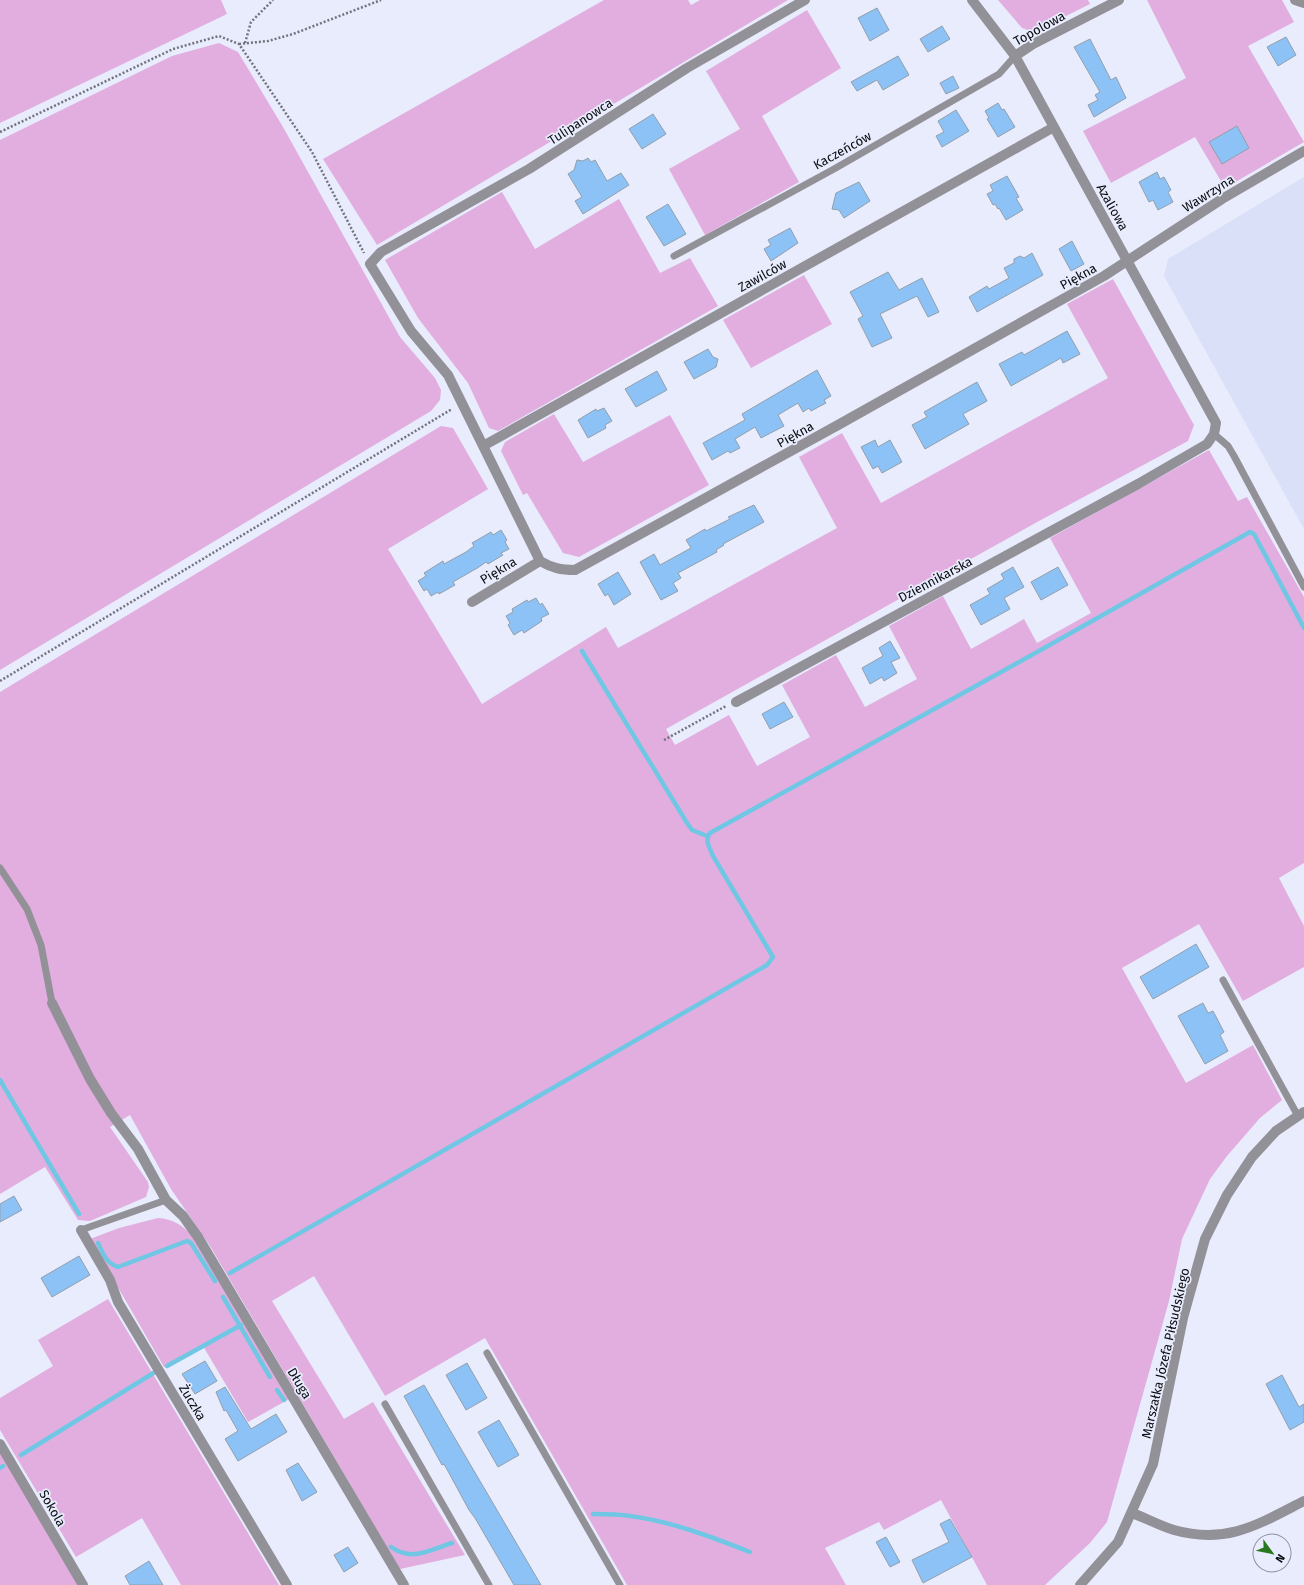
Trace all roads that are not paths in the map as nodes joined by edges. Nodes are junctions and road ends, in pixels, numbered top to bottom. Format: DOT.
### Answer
graph roads {
  1 [pos="805,0"];
  2 [pos="972,0"];
  3 [pos="1119,0"];
  4 [pos="1295,0"];
  5 [pos="1304,3"];
  6 [pos="1015,56"];
  7 [pos="1054,127"];
  8 [pos="1304,151"];
  9 [pos="674,256"];
  10 [pos="1128,261"];
  11 [pos="1214,434"];
  12 [pos="483,446"];
  13 [pos="540,561"];
  14 [pos="1304,588"];
  15 [pos="472,602"];
  16 [pos="736,702"];
  17 [pos="0,868"];
  18 [pos="1223,980"];
  19 [pos="52,1003"];
  20 [pos="1301,1114"];
  21 [pos="166,1200"];
  22 [pos="81,1230"];
  23 [pos="487,1353"];
  24 [pos="385,1404"];
  25 [pos="0,1444"];
  26 [pos="1304,1501"];
  27 [pos="1132,1513"];
  28 [pos="83,1585"];
  29 [pos="287,1585"];
  30 [pos="404,1585"];
  31 [pos="489,1585"];
  32 [pos="620,1585"];
  33 [pos="1080,1585"];
  1 -- 12 [label="street, Tulipanowca"];
  2 -- 6 [label="street, Azaliowa"];
  3 -- 6 [label="street, Topolowa"];
  4 -- 5 [label="street"];
  6 -- 7 [label="street, Azaliowa"];
  6 -- 9 [label="lane, Kaczeńców"];
  7 -- 10 [label="street, Azaliowa"];
  7 -- 12 [label="street, Zawilców"];
  8 -- 10 [label="street, Wawrzyna"];
  10 -- 11 [label="street, Azaliowa"];
  10 -- 13 [label="street, Piękna"];
  11 -- 14 [label="lane"];
  11 -- 16 [label="street, Dziennikarska"];
  12 -- 13 [label="street"];
  13 -- 15 [label="street, Piękna"];
  17 -- 19 [label="lane"];
  18 -- 20 [label="lane"];
  19 -- 21 [label="street, Długa"];
  20 -- 27 [label="street, Marszałka Józefa Piłsudskiego"];
  21 -- 22 [label="lane"];
  21 -- 30 [label="street, Długa"];
  22 -- 29 [label="street, Żuczka"];
  23 -- 32 [label="lane"];
  24 -- 31 [label="lane"];
  25 -- 28 [label="street, Sokola"];
  26 -- 27 [label="street"];
  27 -- 33 [label="street, Marszałka Józefa Piłsudskiego"];
}
